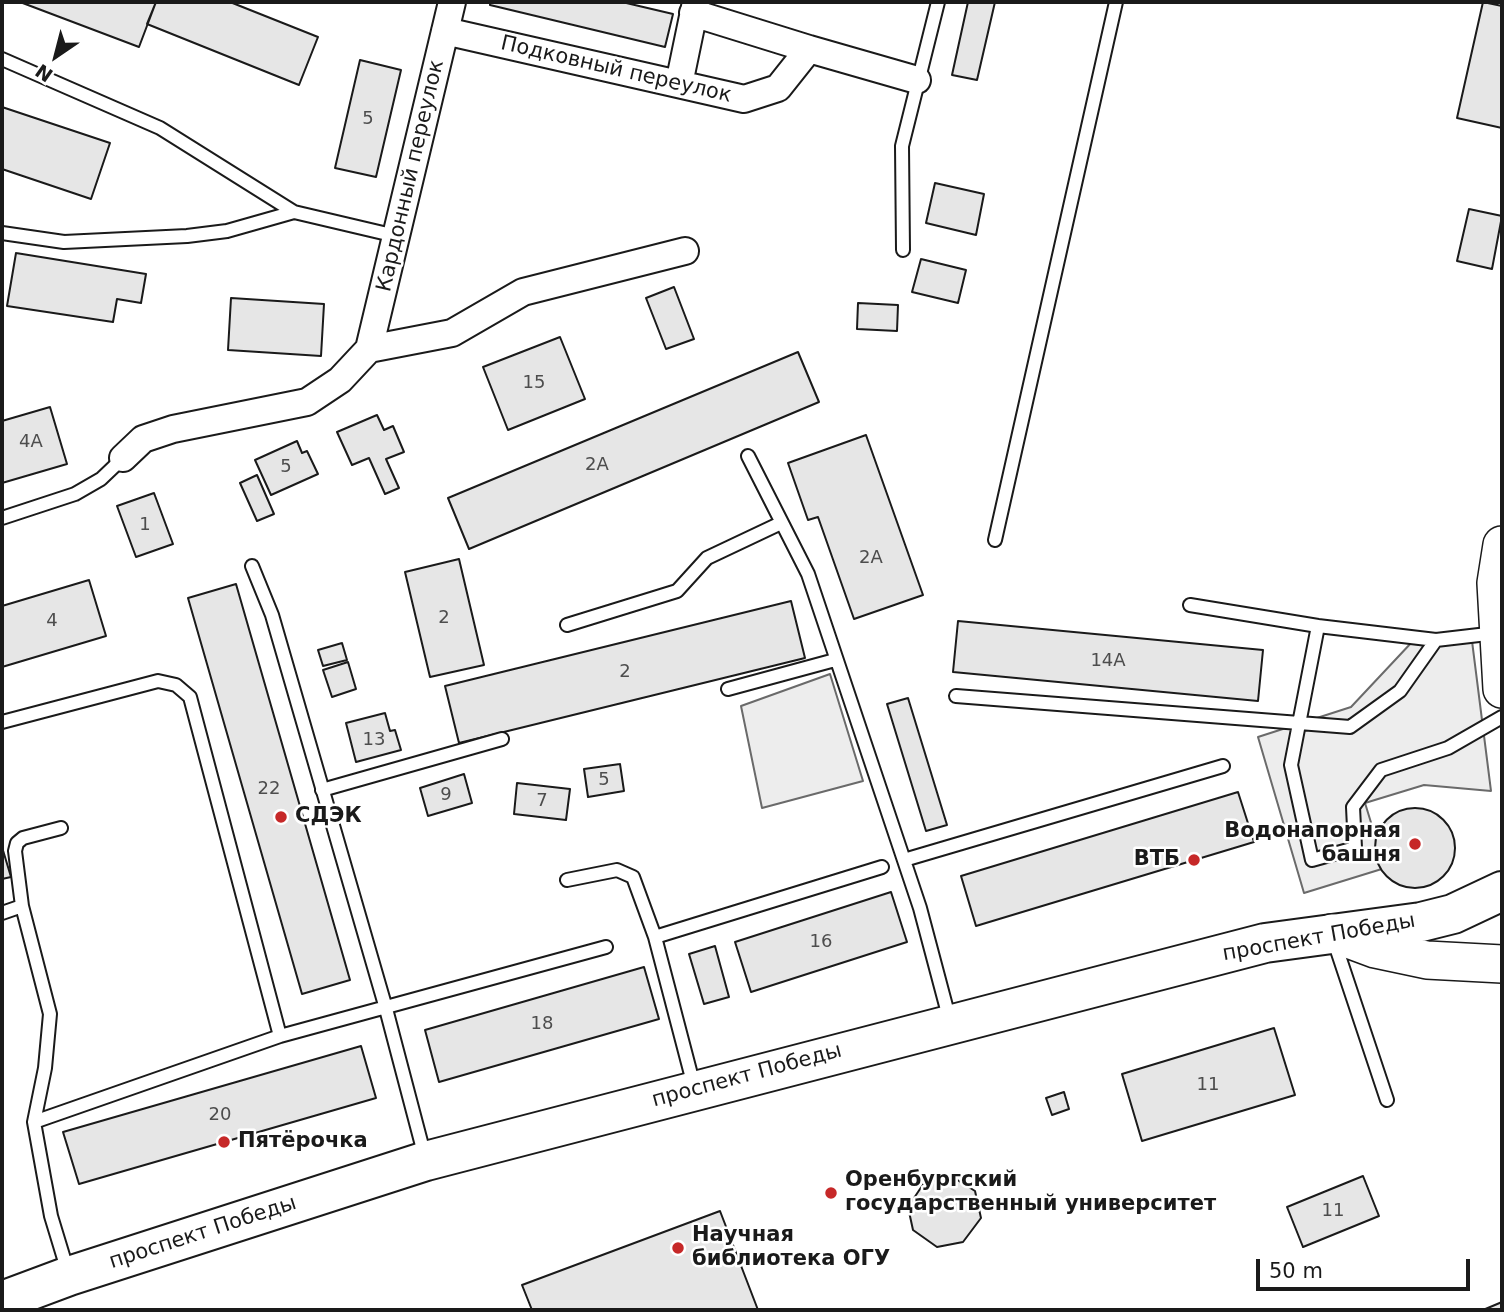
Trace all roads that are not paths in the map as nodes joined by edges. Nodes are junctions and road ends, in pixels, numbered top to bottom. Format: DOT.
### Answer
graph roads {
  1 [pos="452,2"];
  2 [pos="938,2"];
  3 [pos="1116,2"];
  4 [pos="695,8"];
  5 [pos="445,31"];
  6 [pos="808,49"];
  7 [pos="2,59"];
  8 [pos="917,80"];
  9 [pos="679,83"];
  10 [pos="294,212"];
  11 [pos="2,233"];
  12 [pos="396,236"];
  13 [pos="903,250"];
  14 [pos="685,251"];
  15 [pos="369,349"];
  16 [pos="748,456"];
  17 [pos="122,458"];
  18 [pos="2,519"];
  19 [pos="781,523"];
  20 [pos="995,540"];
  21 [pos="1502,545"];
  22 [pos="252,566"];
  23 [pos="1190,605"];
  24 [pos="567,625"];
  25 [pos="1318,626"];
  26 [pos="1497,633"];
  27 [pos="1436,640"];
  28 [pos="835,660"];
  29 [pos="728,689"];
  30 [pos="1502,689"];
  31 [pos="956,696"];
  32 [pos="1502,717"];
  33 [pos="2,722"];
  34 [pos="1300,723"];
  35 [pos="502,739"];
  36 [pos="1223,766"];
  37 [pos="323,790"];
  38 [pos="61,828"];
  39 [pos="904,860"];
  40 [pos="883,867"];
  41 [pos="567,880"];
  42 [pos="1502,891"];
  43 [pos="22,906"];
  44 [pos="2,913"];
  45 [pos="1332,933"];
  46 [pos="655,937"];
  47 [pos="606,947"];
  48 [pos="1502,964"];
  49 [pos="385,1005"];
  50 [pos="951,1022"];
  51 [pos="280,1036"];
  52 [pos="695,1090"];
  53 [pos="1387,1100"];
  54 [pos="34,1122"];
  55 [pos="426,1161"];
  56 [pos="69,1276"];
  57 [pos="2,1301"];
  1 -- 5 [label="street, Кардонный переулок"];
  2 -- 8 [label="lane"];
  3 -- 20 [label="lane"];
  4 -- 6 [label="street"];
  4 -- 9 [label="street"];
  5 -- 9 [label="street, Подковный переулок"];
  5 -- 12 [label="street, Кардонный переулок"];
  6 -- 8 [label="street"];
  6 -- 9 [label="street, Подковный переулок"];
  7 -- 10 [label="lane"];
  8 -- 13 [label="lane"];
  10 -- 11 [label="lane"];
  10 -- 12 [label="lane"];
  12 -- 15 [label="street, Кардонный переулок"];
  14 -- 15 [label="street"];
  15 -- 17 [label="street, Кардонный переулок"];
  16 -- 19 [label="lane"];
  17 -- 18 [label="lane"];
  19 -- 24 [label="lane"];
  19 -- 28 [label="lane"];
  21 -- 26 [label="main road"];
  22 -- 37 [label="lane"];
  23 -- 25 [label="lane"];
  25 -- 27 [label="lane"];
  25 -- 34 [label="lane"];
  26 -- 27 [label="lane"];
  26 -- 30 [label="main road"];
  27 -- 34 [label="lane"];
  28 -- 29 [label="lane"];
  28 -- 39 [label="lane"];
  31 -- 34 [label="lane"];
  32 -- 34 [label="lane"];
  33 -- 51 [label="lane"];
  35 -- 37 [label="lane"];
  36 -- 39 [label="lane"];
  37 -- 49 [label="lane"];
  38 -- 43 [label="lane"];
  39 -- 50 [label="lane"];
  40 -- 46 [label="lane"];
  41 -- 46 [label="lane"];
  42 -- 45 [label="main road, проспект Победы"];
  43 -- 44 [label="lane"];
  43 -- 54 [label="lane"];
  45 -- 48 [label="main road"];
  45 -- 50 [label="main road, проспект Победы"];
  45 -- 53 [label="lane"];
  46 -- 52 [label="lane"];
  47 -- 49 [label="lane"];
  49 -- 51 [label="lane"];
  49 -- 55 [label="lane"];
  50 -- 52 [label="main road, проспект Победы"];
  51 -- 54 [label="lane"];
  52 -- 55 [label="main road, проспект Победы"];
  54 -- 56 [label="lane"];
  55 -- 56 [label="main road, проспект Победы"];
  56 -- 57 [label="main road, проспект Победы"];
}
